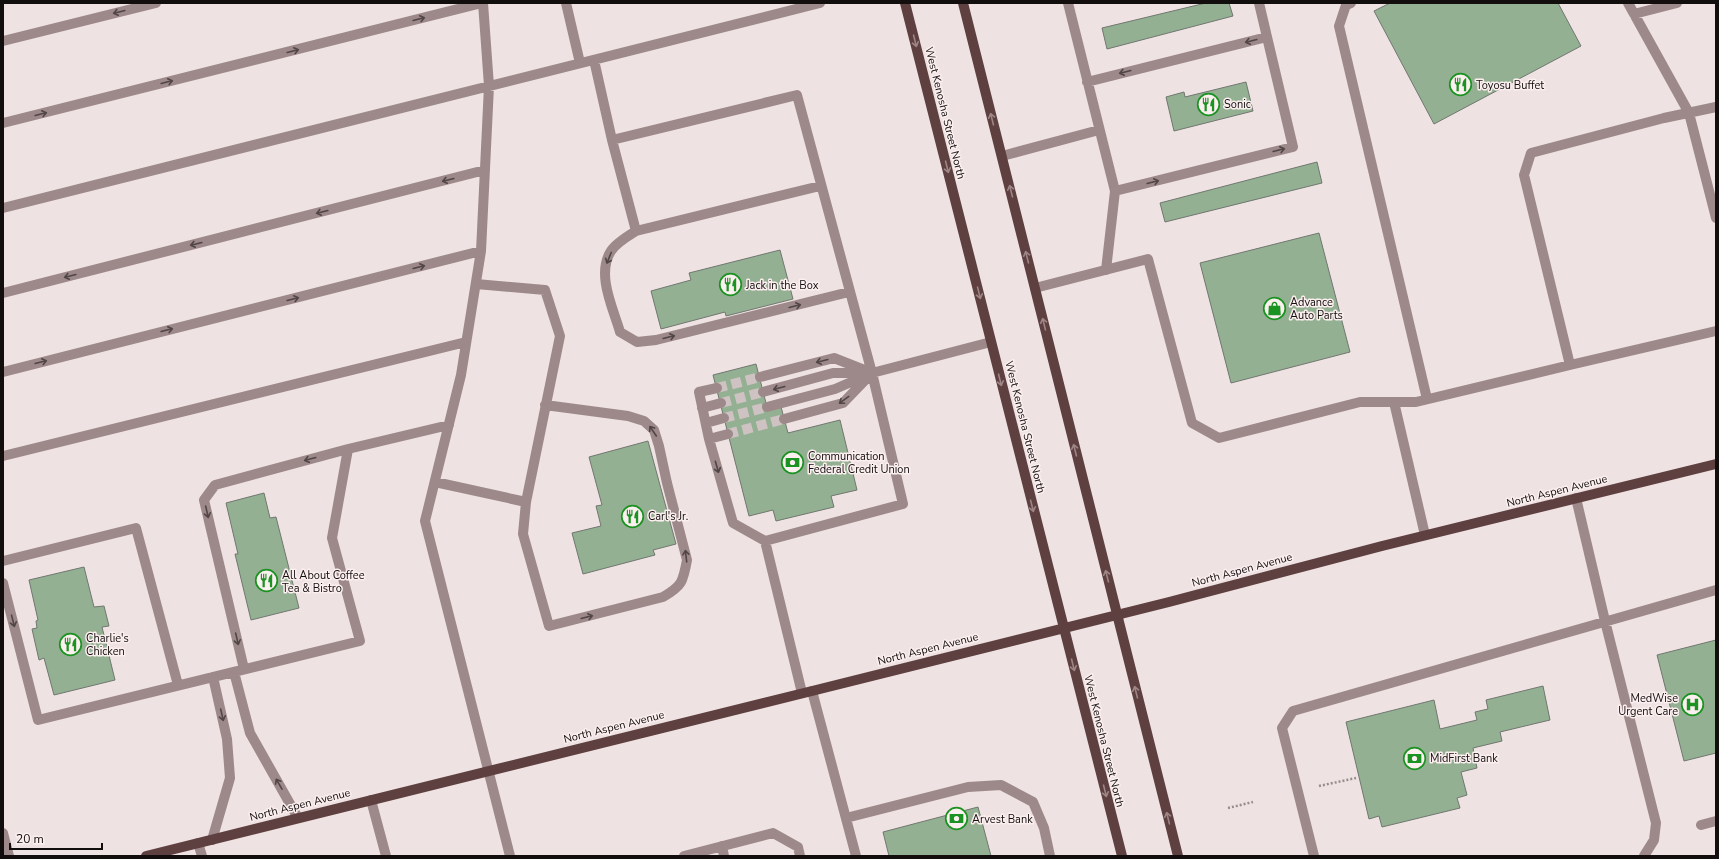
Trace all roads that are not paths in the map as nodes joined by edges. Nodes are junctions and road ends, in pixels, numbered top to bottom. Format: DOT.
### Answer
graph roads {
  1 [pos="156,3"];
  2 [pos="483,3"];
  3 [pos="566,3"];
  4 [pos="820,3"];
  5 [pos="905,3"];
  6 [pos="963,3"];
  7 [pos="1068,3"];
  8 [pos="1259,3"];
  9 [pos="1351,3"];
  10 [pos="1628,3"];
  11 [pos="1677,3"];
  12 [pos="1634,14"];
  13 [pos="1268,37"];
  14 [pos="3,41"];
  15 [pos="594,60"];
  16 [pos="580,63"];
  17 [pos="1087,82"];
  18 [pos="490,86"];
  19 [pos="1716,107"];
  20 [pos="1689,113"];
  21 [pos="3,124"];
  22 [pos="1099,130"];
  23 [pos="612,140"];
  24 [pos="1002,156"];
  25 [pos="485,170"];
  26 [pos="820,186"];
  27 [pos="1115,191"];
  28 [pos="3,208"];
  29 [pos="1716,218"];
  30 [pos="636,231"];
  31 [pos="481,251"];
  32 [pos="1106,270"];
  33 [pos="476,284"];
  34 [pos="1035,288"];
  35 [pos="849,292"];
  36 [pos="3,293"];
  37 [pos="1716,331"];
  38 [pos="466,342"];
  39 [pos="991,342"];
  40 [pos="1570,365"];
  41 [pos="3,372"];
  42 [pos="872,373"];
  43 [pos="760,377"];
  44 [pos="717,388"];
  45 [pos="763,392"];
  46 [pos="1428,399"];
  47 [pos="1394,402"];
  48 [pos="721,404"];
  49 [pos="546,405"];
  50 [pos="767,407"];
  51 [pos="702,408"];
  52 [pos="724,418"];
  53 [pos="784,419"];
  54 [pos="706,423"];
  55 [pos="449,425"];
  56 [pos="728,434"];
  57 [pos="709,439"];
  58 [pos="348,449"];
  59 [pos="3,456"];
  60 [pos="1716,464"];
  61 [pos="435,482"];
  62 [pos="1576,498"];
  63 [pos="526,502"];
  64 [pos="1425,535"];
  65 [pos="765,541"];
  66 [pos="3,561"];
  67 [pos="3,583"];
  68 [pos="1716,590"];
  69 [pos="1116,614"];
  70 [pos="1605,621"];
  71 [pos="1063,627"];
  72 [pos="239,670"];
  73 [pos="213,677"];
  74 [pos="178,685"];
  75 [pos="812,691"];
  76 [pos="802,693"];
  77 [pos="488,771"];
  78 [pos="372,800"];
  79 [pos="298,818"];
  80 [pos="846,818"];
  81 [pos="1716,821"];
  82 [pos="1701,825"];
  83 [pos="3,833"];
  84 [pos="212,840"];
  85 [pos="198,843"];
  86 [pos="723,851"];
  87 [pos="9,856"];
  88 [pos="146,856"];
  89 [pos="202,856"];
  90 [pos="386,856"];
  91 [pos="510,856"];
  92 [pos="684,856"];
  93 [pos="800,856"];
  94 [pos="856,856"];
  95 [pos="1050,856"];
  96 [pos="1122,856"];
  97 [pos="1178,856"];
  98 [pos="1314,856"];
  99 [pos="1644,856"];
  1 -- 14 [label="lane, one-way"];
  2 -- 18 [label="lane"];
  21 -- 2 [label="lane, one-way"];
  3 -- 16 [label="lane"];
  4 -- 15 [label="lane"];
  5 -- 39 [label="main road, West Kenosha Street North, one-way"];
  24 -- 6 [label="main road, one-way"];
  7 -- 17 [label="lane"];
  8 -- 13 [label="lane"];
  9 -- 46 [label="lane"];
  10 -- 12 [label="lane"];
  11 -- 12 [label="lane"];
  12 -- 20 [label="lane"];
  13 -- 17 [label="lane, one-way"];
  27 -- 13 [label="lane, one-way"];
  15 -- 16 [label="lane"];
  15 -- 23 [label="lane"];
  16 -- 18 [label="lane"];
  17 -- 22 [label="lane"];
  18 -- 25 [label="lane"];
  18 -- 28 [label="lane"];
  19 -- 20 [label="lane"];
  20 -- 29 [label="lane"];
  20 -- 40 [label="lane"];
  22 -- 24 [label="lane"];
  22 -- 27 [label="lane"];
  23 -- 26 [label="lane"];
  23 -- 30 [label="lane"];
  34 -- 24 [label="main road, one-way"];
  25 -- 31 [label="lane"];
  25 -- 36 [label="lane, one-way"];
  26 -- 30 [label="lane"];
  26 -- 35 [label="lane"];
  27 -- 32 [label="lane"];
  30 -- 35 [label="lane, one-way"];
  31 -- 33 [label="lane"];
  41 -- 31 [label="lane, one-way"];
  32 -- 34 [label="lane"];
  32 -- 47 [label="lane"];
  33 -- 38 [label="lane"];
  33 -- 49 [label="lane"];
  69 -- 34 [label="main road, one-way"];
  35 -- 42 [label="lane"];
  37 -- 40 [label="lane"];
  38 -- 55 [label="lane"];
  38 -- 59 [label="lane"];
  39 -- 42 [label="lane"];
  39 -- 71 [label="main road, West Kenosha Street North, one-way"];
  40 -- 46 [label="lane"];
  42 -- 43 [label="lane, one-way"];
  42 -- 45 [label="lane, one-way"];
  42 -- 50 [label="lane"];
  42 -- 53 [label="lane, one-way"];
  42 -- 65 [label="lane"];
  44 -- 51 [label="lane"];
  46 -- 47 [label="lane"];
  47 -- 64 [label="lane"];
  48 -- 51 [label="lane"];
  49 -- 63 [label="lane"];
  63 -- 49 [label="lane, one-way"];
  51 -- 54 [label="lane"];
  52 -- 54 [label="lane"];
  54 -- 57 [label="lane"];
  55 -- 58 [label="lane"];
  55 -- 61 [label="lane"];
  56 -- 57 [label="lane"];
  57 -- 65 [label="lane, one-way"];
  58 -- 72 [label="lane"];
  58 -- 72 [label="lane, one-way"];
  60 -- 62 [label="main road, North Aspen Avenue"];
  61 -- 63 [label="lane"];
  61 -- 77 [label="lane"];
  62 -- 64 [label="main road, North Aspen Avenue"];
  62 -- 70 [label="lane"];
  64 -- 69 [label="main road, North Aspen Avenue"];
  65 -- 76 [label="lane"];
  66 -- 74 [label="lane"];
  67 -- 74 [label="lane, one-way"];
  68 -- 70 [label="lane"];
  69 -- 71 [label="main road, North Aspen Avenue"];
  97 -- 69 [label="main road, one-way"];
  70 -- 98 [label="lane"];
  70 -- 99 [label="lane"];
  71 -- 75 [label="main road, North Aspen Avenue"];
  71 -- 96 [label="main road, West Kenosha Street North, one-way"];
  72 -- 73 [label="lane"];
  79 -- 72 [label="lane, one-way"];
  73 -- 74 [label="lane"];
  73 -- 84 [label="lane, one-way"];
  75 -- 76 [label="main road, North Aspen Avenue"];
  75 -- 80 [label="lane"];
  76 -- 77 [label="main road, North Aspen Avenue"];
  77 -- 78 [label="main road, North Aspen Avenue"];
  77 -- 91 [label="lane"];
  78 -- 79 [label="main road, North Aspen Avenue"];
  78 -- 90 [label="lane"];
  79 -- 84 [label="main road, North Aspen Avenue"];
  80 -- 94 [label="lane"];
  80 -- 95 [label="lane"];
  81 -- 82 [label="lane"];
  83 -- 87 [label="lane"];
  84 -- 85 [label="main road, North Aspen Avenue"];
  85 -- 88 [label="main road, North Aspen Avenue"];
  85 -- 89 [label="lane"];
  86 -- 92 [label="lane"];
  86 -- 93 [label="lane"];
}
